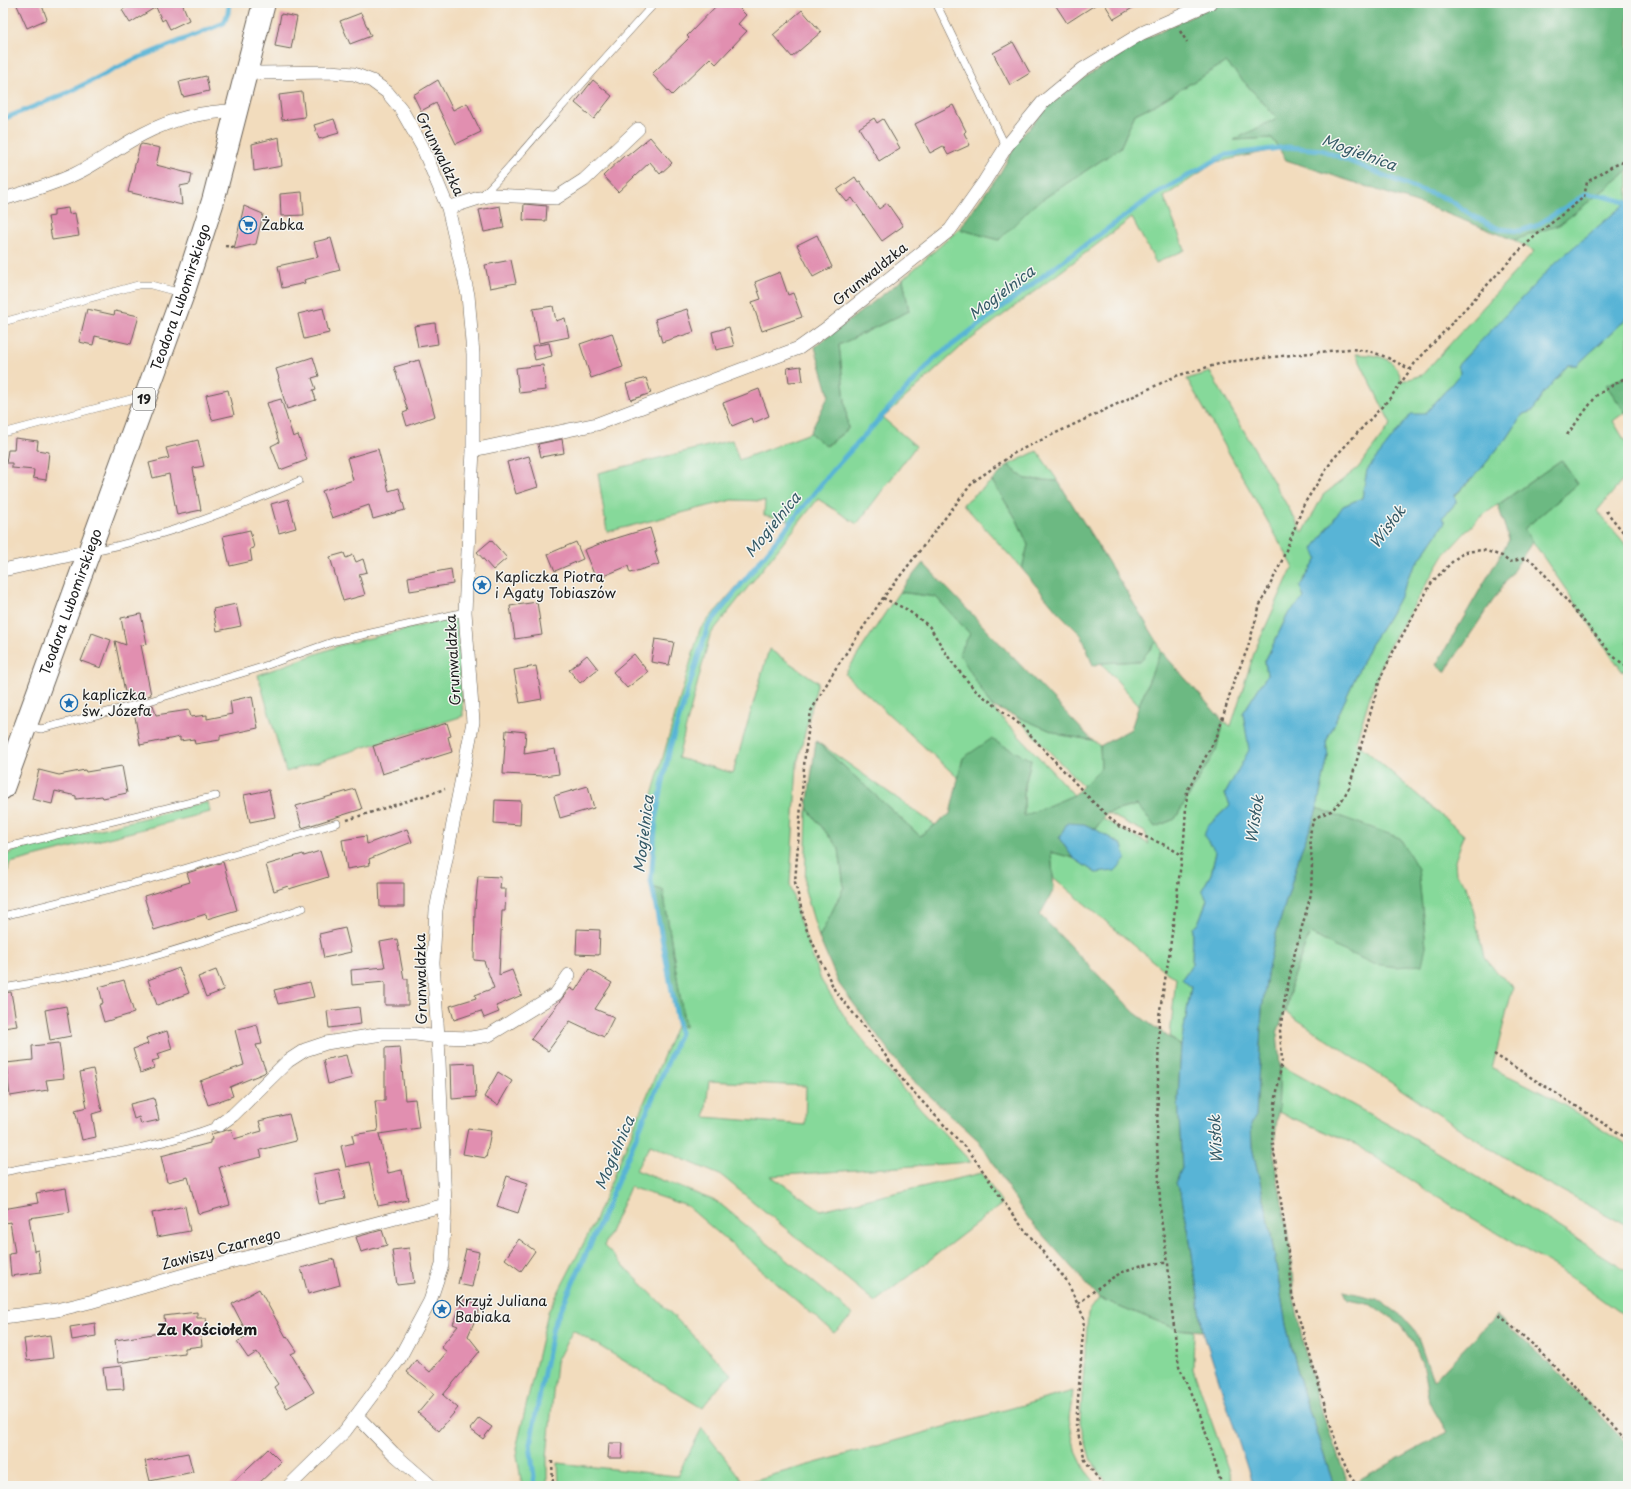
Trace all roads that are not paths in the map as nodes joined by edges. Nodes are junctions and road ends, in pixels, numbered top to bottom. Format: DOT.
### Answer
graph roads {
  1 [pos="264,3"];
  2 [pos="655,3"];
  3 [pos="936,3"];
  4 [pos="1210,3"];
  5 [pos="247,70"];
  6 [pos="236,111"];
  7 [pos="638,129"];
  8 [pos="1006,147"];
  9 [pos="479,198"];
  10 [pos="3,199"];
  11 [pos="448,208"];
  12 [pos="183,294"];
  13 [pos="3,322"];
  14 [pos="146,395"];
  15 [pos="3,433"];
  16 [pos="473,450"];
  17 [pos="299,481"];
  18 [pos="89,551"];
  19 [pos="3,570"];
  20 [pos="465,612"];
  21 [pos="26,725"];
  22 [pos="3,788"];
  23 [pos="216,796"];
  24 [pos="337,823"];
  25 [pos="3,848"];
  26 [pos="303,908"];
  27 [pos="3,916"];
  28 [pos="569,976"];
  29 [pos="3,988"];
  30 [pos="438,1037"];
  31 [pos="219,1125"];
  32 [pos="3,1172"];
  33 [pos="445,1205"];
  34 [pos="3,1317"];
  35 [pos="357,1416"];
  36 [pos="289,1486"];
  37 [pos="431,1486"];
  1 -- 5 [label="highway, Teodora Lubomirskiego / 19"];
  2 -- 9 [label="lane"];
  3 -- 8 [label="lane"];
  4 -- 8 [label="street, Grunwaldzka"];
  5 -- 6 [label="highway, Teodora Lubomirskiego / 19"];
  5 -- 11 [label="street, Grunwaldzka"];
  6 -- 10 [label="street"];
  6 -- 12 [label="highway, Teodora Lubomirskiego / 19"];
  7 -- 9 [label="street"];
  8 -- 16 [label="street, Grunwaldzka"];
  9 -- 11 [label="street"];
  11 -- 16 [label="street, Grunwaldzka"];
  12 -- 13 [label="lane"];
  12 -- 14 [label="highway, Teodora Lubomirskiego / 19"];
  14 -- 15 [label="lane"];
  14 -- 18 [label="highway, Teodora Lubomirskiego / 19"];
  16 -- 20 [label="street, Grunwaldzka"];
  17 -- 18 [label="lane"];
  18 -- 19 [label="street"];
  18 -- 21 [label="highway, Teodora Lubomirskiego / 19"];
  20 -- 21 [label="lane"];
  20 -- 30 [label="street, Grunwaldzka"];
  21 -- 22 [label="highway, Teodora Lubomirskiego / 19"];
  23 -- 25 [label="lane"];
  24 -- 27 [label="lane"];
  26 -- 29 [label="lane"];
  28 -- 30 [label="street"];
  30 -- 31 [label="street"];
  30 -- 33 [label="street, Grunwaldzka"];
  31 -- 32 [label="lane"];
  33 -- 34 [label="street, Zawiszy Czarnego"];
  33 -- 35 [label="street, Grunwaldzka"];
  35 -- 36 [label="street, Grunwaldzka"];
  35 -- 37 [label="street"];
}
